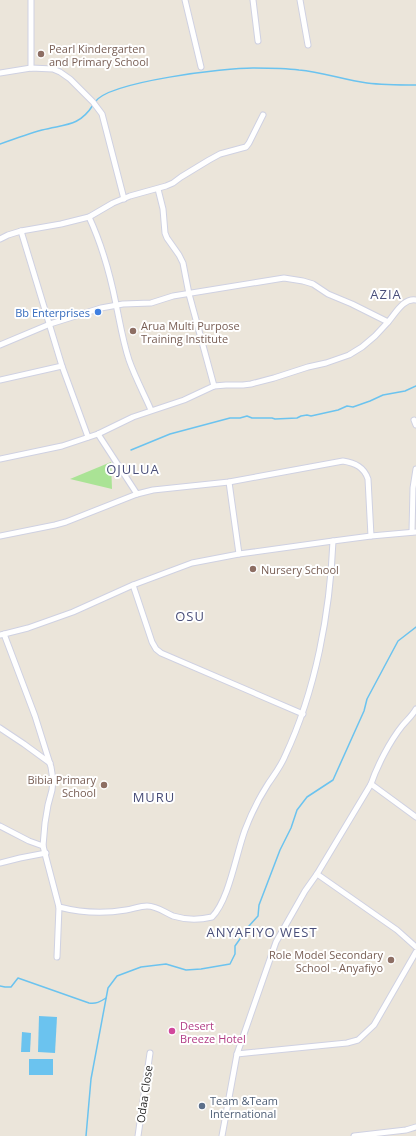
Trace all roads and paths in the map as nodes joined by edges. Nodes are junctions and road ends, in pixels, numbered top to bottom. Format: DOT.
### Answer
graph roads {
  1 [pos="31,0"];
  2 [pos="184,0"];
  3 [pos="253,0"];
  4 [pos="300,0"];
  5 [pos="258,41"];
  6 [pos="308,45"];
  7 [pos="201,67"];
  8 [pos="31,68"];
  9 [pos="0,73"];
  10 [pos="263,115"];
  11 [pos="158,189"];
  12 [pos="124,199"];
  13 [pos="89,217"];
  14 [pos="0,231"];
  15 [pos="21,231"];
  16 [pos="1,239"];
  17 [pos="189,294"];
  18 [pos="416,300"];
  19 [pos="117,305"];
  20 [pos="388,322"];
  21 [pos="50,324"];
  22 [pos="0,345"];
  23 [pos="62,366"];
  24 [pos="0,380"];
  25 [pos="214,386"];
  26 [pos="151,410"];
  27 [pos="98,434"];
  28 [pos="88,437"];
  29 [pos="0,459"];
  30 [pos="416,469"];
  31 [pos="229,482"];
  32 [pos="136,494"];
  33 [pos="414,532"];
  34 [pos="0,536"];
  35 [pos="371,536"];
  36 [pos="333,541"];
  37 [pos="239,554"];
  38 [pos="133,585"];
  39 [pos="2,635"];
  40 [pos="416,711"];
  41 [pos="303,714"];
  42 [pos="0,728"];
  43 [pos="50,763"];
  44 [pos="371,784"];
  45 [pos="416,817"];
  46 [pos="0,826"];
  47 [pos="43,846"];
  48 [pos="46,853"];
  49 [pos="0,863"];
  50 [pos="317,874"];
  51 [pos="59,907"];
  52 [pos="416,947"];
  53 [pos="416,952"];
  54 [pos="57,957"];
  55 [pos="150,1053"];
  56 [pos="238,1054"];
  57 [pos="416,1127"];
  58 [pos="138,1136"];
  59 [pos="222,1136"];
  60 [pos="354,1136"];
  1 -- 8 [label="street"];
  2 -- 7 [label="street"];
  3 -- 5 [label="street"];
  4 -- 6 [label="street"];
  8 -- 9 [label="street"];
  8 -- 12 [label="street"];
  10 -- 11 [label="street"];
  11 -- 12 [label="street"];
  11 -- 17 [label="street"];
  12 -- 13 [label="street"];
  13 -- 15 [label="street"];
  13 -- 19 [label="street"];
  14 -- 16 [label="street"];
  15 -- 16 [label="street"];
  15 -- 21 [label="street"];
  17 -- 19 [label="street"];
  17 -- 20 [label="street"];
  17 -- 25 [label="street"];
  18 -- 20 [label="street"];
  19 -- 21 [label="street"];
  19 -- 26 [label="street"];
  20 -- 25 [label="street"];
  21 -- 22 [label="street"];
  21 -- 23 [label="street"];
  23 -- 24 [label="street"];
  23 -- 28 [label="street"];
  25 -- 26 [label="street"];
  26 -- 27 [label="street"];
  27 -- 28 [label="street"];
  27 -- 32 [label="street"];
  28 -- 29 [label="street"];
  30 -- 33 [label="street"];
  31 -- 32 [label="street"];
  31 -- 35 [label="street"];
  31 -- 37 [label="street"];
  32 -- 34 [label="street"];
  33 -- 35 [label="street"];
  35 -- 36 [label="street"];
  36 -- 37 [label="street"];
  36 -- 41 [label="street"];
  37 -- 38 [label="street"];
  38 -- 39 [label="street"];
  38 -- 41 [label="street"];
  39 -- 43 [label="street"];
  40 -- 44 [label="street"];
  41 -- 51 [label="street"];
  42 -- 43 [label="street"];
  43 -- 47 [label="street"];
  44 -- 45 [label="street"];
  44 -- 50 [label="street"];
  46 -- 47 [label="street"];
  47 -- 48 [label="street"];
  48 -- 49 [label="street"];
  48 -- 51 [label="street"];
  50 -- 52 [label="street"];
  50 -- 56 [label="street"];
  51 -- 54 [label="street"];
  53 -- 56 [label="street"];
  55 -- 58 [label="street, Odaa Close"];
  56 -- 59 [label="street"];
  57 -- 60 [label="street"];
}
